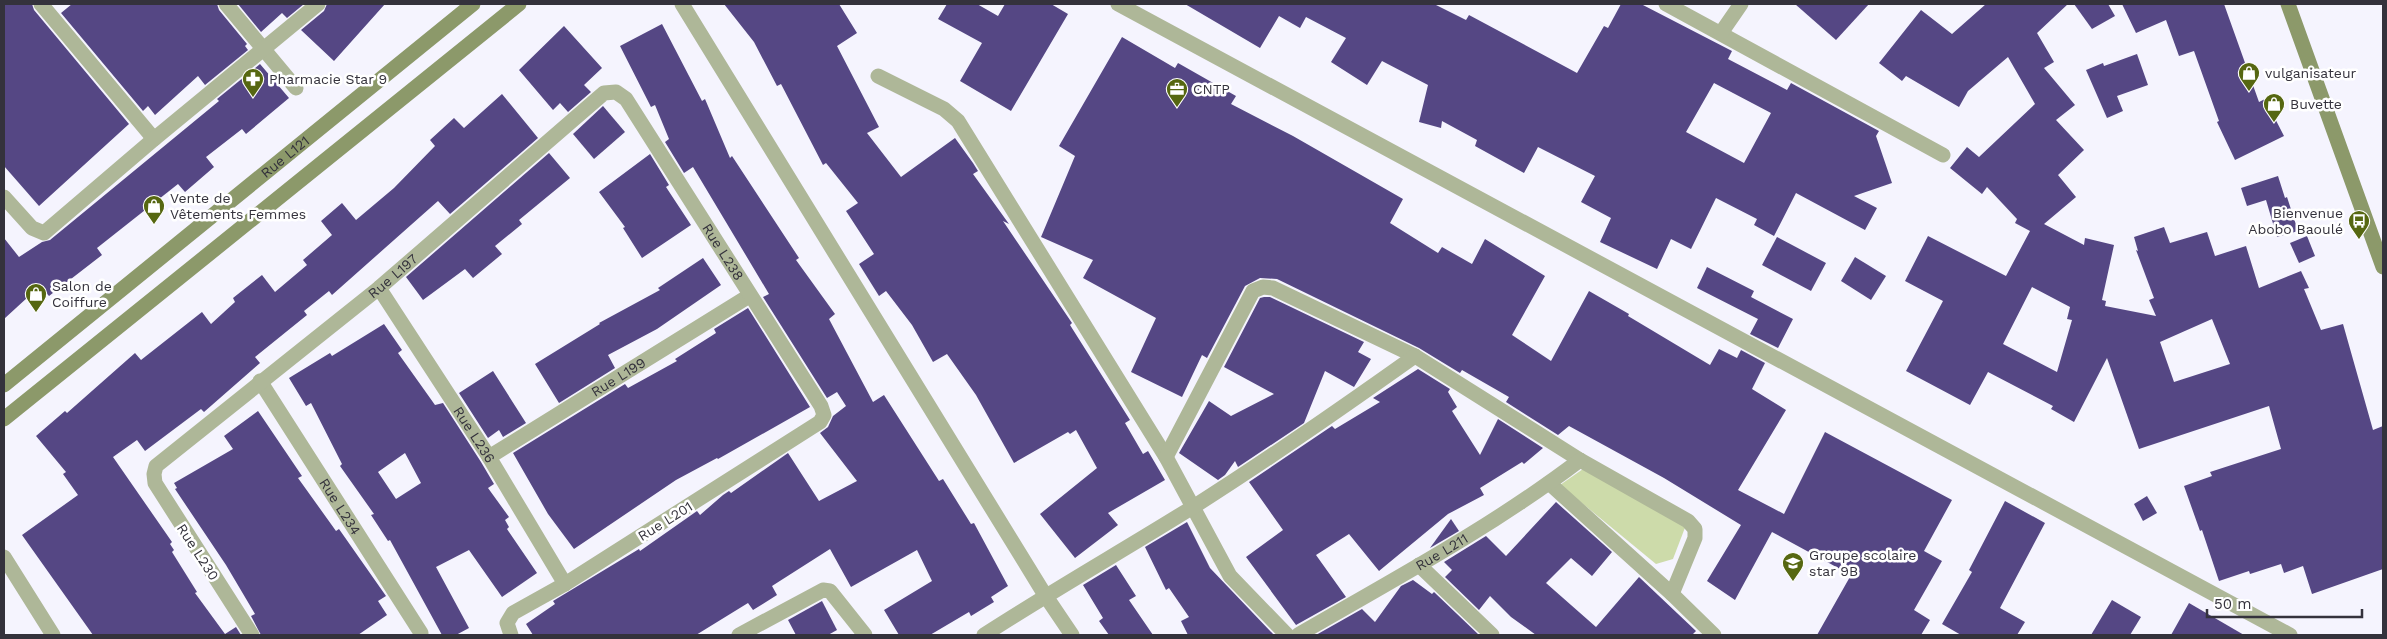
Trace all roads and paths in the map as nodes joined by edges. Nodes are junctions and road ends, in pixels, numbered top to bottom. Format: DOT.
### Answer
graph roads {
  1 [pos="41,4"];
  2 [pos="226,4"];
  3 [pos="318,4"];
  4 [pos="473,4"];
  5 [pos="519,4"];
  6 [pos="682,4"];
  7 [pos="1118,4"];
  8 [pos="1666,4"];
  9 [pos="1741,4"];
  10 [pos="2288,4"];
  11 [pos="1721,33"];
  12 [pos="264,49"];
  13 [pos="878,76"];
  14 [pos="296,88"];
  15 [pos="626,99"];
  16 [pos="154,139"];
  17 [pos="1943,155"];
  18 [pos="4,197"];
  19 [pos="2379,243"];
  20 [pos="2383,267"];
  21 [pos="378,288"];
  22 [pos="749,296"];
  23 [pos="1415,356"];
  24 [pos="260,381"];
  25 [pos="4,385"];
  26 [pos="821,406"];
  27 [pos="4,419"];
  28 [pos="489,457"];
  29 [pos="1166,457"];
  30 [pos="1580,460"];
  31 [pos="156,466"];
  32 [pos="1549,483"];
  33 [pos="1192,507"];
  34 [pos="4,557"];
  35 [pos="1418,565"];
  36 [pos="565,584"];
  37 [pos="1672,594"];
  38 [pos="1045,596"];
  39 [pos="421,633"];
  40 [pos="53,635"];
  41 [pos="252,635"];
  42 [pos="511,635"];
  43 [pos="739,635"];
  44 [pos="864,635"];
  45 [pos="984,635"];
  46 [pos="1072,635"];
  47 [pos="1287,635"];
  48 [pos="1298,635"];
  49 [pos="1492,635"];
  50 [pos="1714,635"];
  51 [pos="2290,635"];
  1 -- 16 [label="street"];
  2 -- 12 [label="street"];
  3 -- 12 [label="street"];
  4 -- 25 [label="main road, Rue L121"];
  5 -- 27 [label="main road"];
  6 -- 38 [label="street"];
  7 -- 51 [label="street"];
  8 -- 11 [label="street"];
  9 -- 11 [label="street"];
  10 -- 19 [label="main road"];
  11 -- 17 [label="street"];
  12 -- 14 [label="street"];
  12 -- 16 [label="street"];
  13 -- 29 [label="street"];
  15 -- 21 [label="street, Rue L197"];
  15 -- 22 [label="street, Rue L238"];
  16 -- 18 [label="street"];
  19 -- 20 [label="main road"];
  21 -- 24 [label="street, Rue L197"];
  21 -- 28 [label="street, Rue L236"];
  22 -- 26 [label="street, Rue L238"];
  22 -- 28 [label="street, Rue L199"];
  23 -- 29 [label="street"];
  23 -- 30 [label="street"];
  23 -- 33 [label="street"];
  24 -- 31 [label="street, Rue L197"];
  24 -- 39 [label="street, Rue L234"];
  26 -- 36 [label="street, Rue L201"];
  28 -- 36 [label="street, Rue L236"];
  29 -- 33 [label="street"];
  30 -- 32 [label="street, Rue L211"];
  30 -- 37 [label="street"];
  31 -- 41 [label="street, Rue L230"];
  32 -- 35 [label="street, Rue L211"];
  32 -- 37 [label="street"];
  33 -- 38 [label="street"];
  33 -- 47 [label="street"];
  34 -- 40 [label="street"];
  35 -- 48 [label="street, Rue L211"];
  35 -- 49 [label="street"];
  36 -- 42 [label="street, Rue L201"];
  37 -- 50 [label="street"];
  38 -- 45 [label="street"];
  38 -- 46 [label="street"];
  43 -- 44 [label="street"];
}
